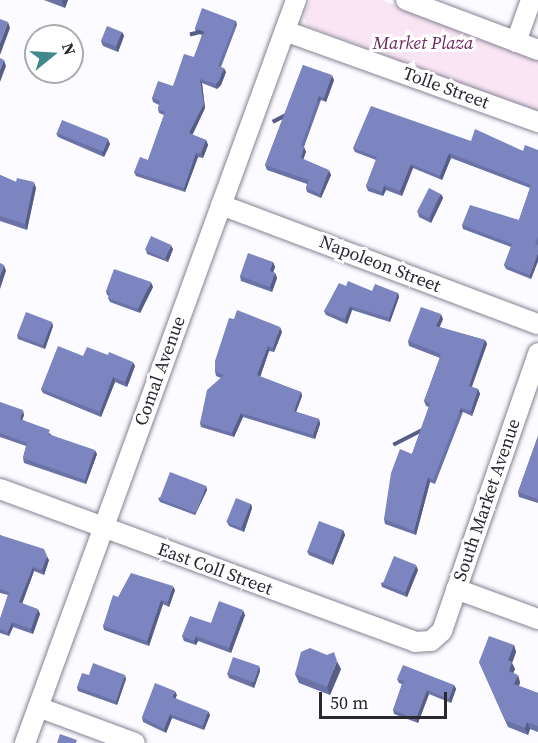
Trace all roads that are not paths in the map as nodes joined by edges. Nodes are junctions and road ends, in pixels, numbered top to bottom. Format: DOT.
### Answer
graph roads {
  1 [pos="297,0"];
  2 [pos="406,0"];
  3 [pos="531,0"];
  4 [pos="285,31"];
  5 [pos="516,42"];
  6 [pos="538,50"];
  7 [pos="538,122"];
  8 [pos="221,205"];
  9 [pos="538,324"];
  10 [pos="538,353"];
  11 [pos="0,489"];
  12 [pos="103,528"];
  13 [pos="456,589"];
  14 [pos="538,619"];
  15 [pos="431,641"];
  16 [pos="38,707"];
  17 [pos="25,743"];
  18 [pos="135,743"];
  1 -- 4 [label="street, Comal Avenue"];
  2 -- 5 [label="street"];
  3 -- 5 [label="street"];
  4 -- 7 [label="street, Tolle Street"];
  4 -- 8 [label="street, Comal Avenue"];
  5 -- 6 [label="street"];
  8 -- 9 [label="street, Napoleon Street"];
  8 -- 12 [label="street, Comal Avenue"];
  10 -- 13 [label="street, South Market Avenue"];
  11 -- 12 [label="street, East Coll Street"];
  12 -- 15 [label="street, East Coll Street"];
  12 -- 16 [label="street, Comal Avenue"];
  13 -- 14 [label="street"];
  13 -- 15 [label="street, South Market Avenue"];
  16 -- 17 [label="street, Comal Avenue"];
  16 -- 18 [label="street"];
}
